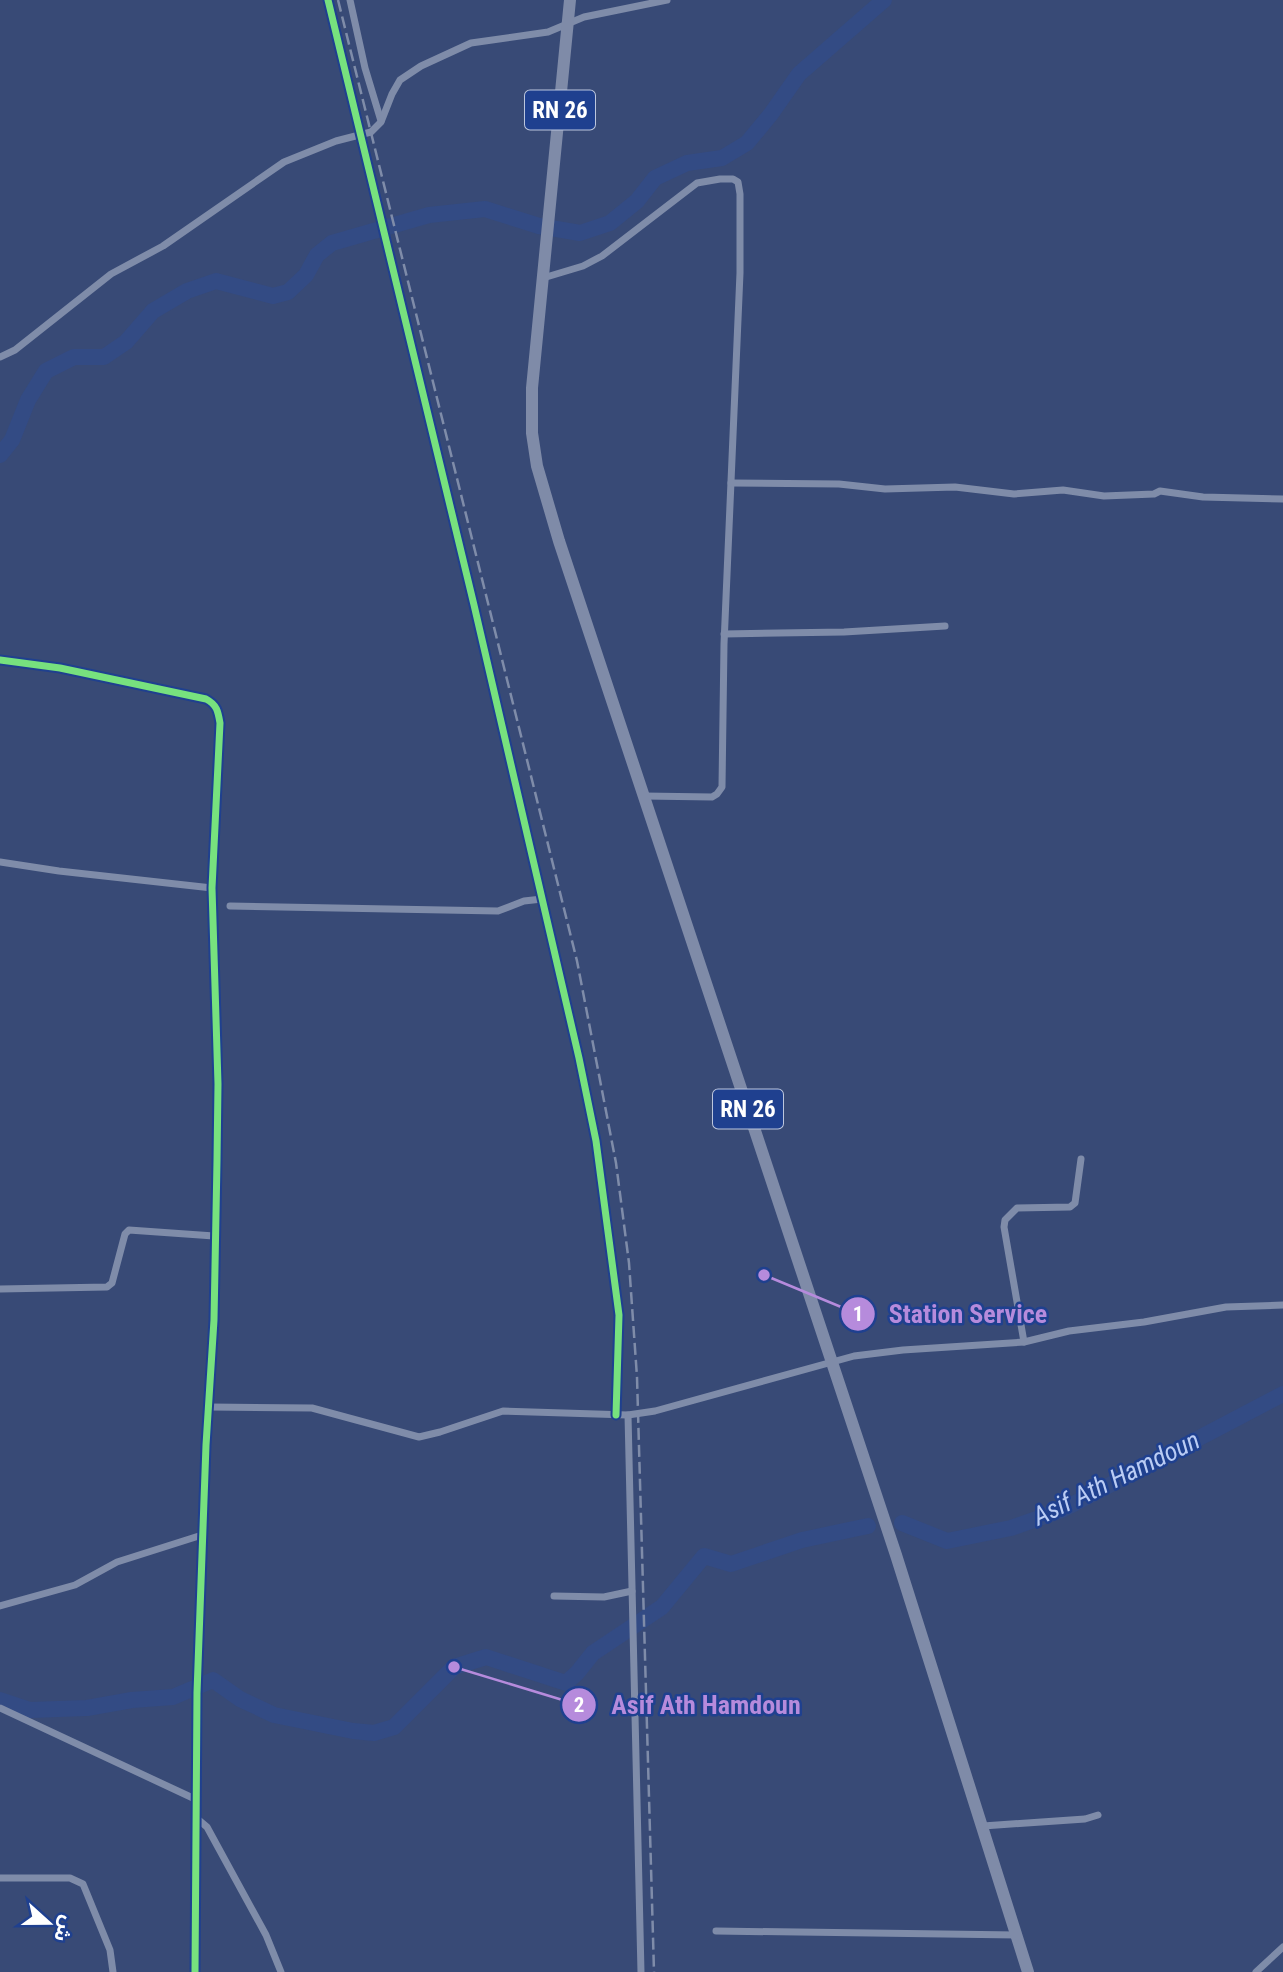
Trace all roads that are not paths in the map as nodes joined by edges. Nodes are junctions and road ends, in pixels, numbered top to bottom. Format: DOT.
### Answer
graph roads {
  1 [pos="328,0"];
  2 [pos="350,0"];
  3 [pos="570,0"];
  4 [pos="667,0"];
  5 [pos="568,23"];
  6 [pos="381,122"];
  7 [pos="361,134"];
  8 [pos="543,278"];
  9 [pos="0,357"];
  10 [pos="731,483"];
  11 [pos="1283,499"];
  12 [pos="945,626"];
  13 [pos="724,635"];
  14 [pos="0,660"];
  15 [pos="644,796"];
  16 [pos="0,862"];
  17 [pos="212,888"];
  18 [pos="542,900"];
  19 [pos="230,906"];
  20 [pos="1081,1159"];
  21 [pos="214,1236"];
  22 [pos="0,1289"];
  23 [pos="1283,1305"];
  24 [pos="1024,1342"];
  25 [pos="833,1364"];
  26 [pos="210,1407"];
  27 [pos="616,1415"];
  28 [pos="628,1415"];
  29 [pos="202,1535"];
  30 [pos="632,1591"];
  31 [pos="554,1596"];
  32 [pos="0,1606"];
  33 [pos="0,1707"];
  34 [pos="195,1799"];
  35 [pos="1098,1815"];
  36 [pos="195,1817"];
  37 [pos="983,1826"];
  38 [pos="0,1878"];
  39 [pos="716,1931"];
  40 [pos="1017,1935"];
  41 [pos="1283,1947"];
  42 [pos="113,1972"];
  43 [pos="195,1972"];
  44 [pos="281,1972"];
  45 [pos="641,1972"];
  46 [pos="1028,1972"];
  47 [pos="1256,1972"];
  1 -- 7 [label="street"];
  2 -- 6 [label="street"];
  3 -- 5 [label="main road, RN 26"];
  4 -- 5 [label="street"];
  5 -- 6 [label="street"];
  5 -- 8 [label="main road, RN 26"];
  6 -- 7 [label="street"];
  7 -- 9 [label="street"];
  7 -- 18 [label="street"];
  8 -- 10 [label="street"];
  8 -- 15 [label="main road, RN 26"];
  10 -- 11 [label="street"];
  10 -- 13 [label="street"];
  12 -- 13 [label="street"];
  13 -- 15 [label="street"];
  14 -- 17 [label="street"];
  15 -- 25 [label="main road, RN 26"];
  16 -- 17 [label="street"];
  17 -- 21 [label="street"];
  18 -- 19 [label="street"];
  18 -- 27 [label="street"];
  20 -- 24 [label="street"];
  21 -- 22 [label="street"];
  21 -- 26 [label="street"];
  23 -- 24 [label="street"];
  24 -- 25 [label="street"];
  25 -- 28 [label="street"];
  25 -- 37 [label="main road, RN 26"];
  26 -- 27 [label="street"];
  26 -- 29 [label="street"];
  27 -- 28 [label="street"];
  28 -- 30 [label="street"];
  29 -- 32 [label="street"];
  29 -- 34 [label="street"];
  30 -- 31 [label="street"];
  30 -- 45 [label="street"];
  33 -- 34 [label="street"];
  34 -- 36 [label="street"];
  35 -- 37 [label="street"];
  36 -- 43 [label="street"];
  36 -- 44 [label="street"];
  37 -- 40 [label="main road, RN 26"];
  38 -- 42 [label="street"];
  39 -- 40 [label="street"];
  40 -- 46 [label="main road, RN 26"];
  41 -- 47 [label="street"];
}
